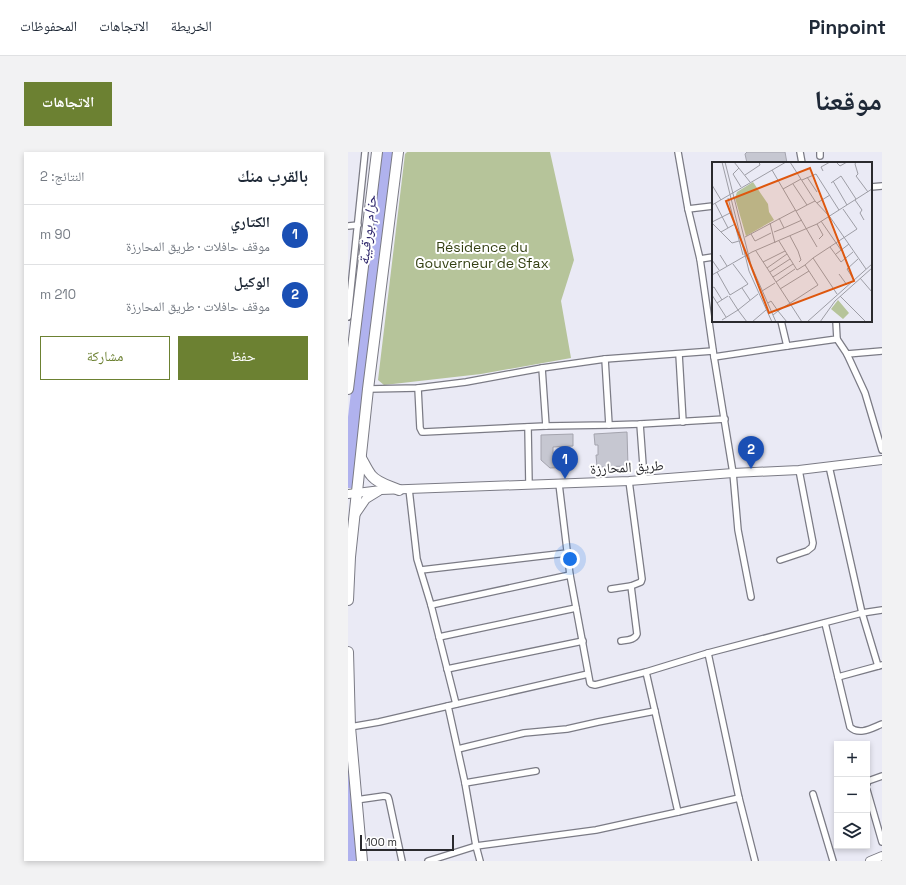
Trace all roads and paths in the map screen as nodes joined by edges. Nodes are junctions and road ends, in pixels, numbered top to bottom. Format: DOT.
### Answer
graph roads {
  1 [pos="365,152"];
  2 [pos="398,152"];
  3 [pos="678,152"];
  4 [pos="800,152"];
  5 [pos="375,154"];
  6 [pos="802,162"];
  7 [pos="882,186"];
  8 [pos="872,187"];
  9 [pos="712,206"];
  10 [pos="688,209"];
  11 [pos="358,225"];
  12 [pos="348,226"];
  13 [pos="712,257"];
  14 [pos="700,259"];
  15 [pos="349,299"];
  16 [pos="348,317"];
  17 [pos="781,322"];
  18 [pos="836,322"];
  19 [pos="836,339"];
  20 [pos="787,346"];
  21 [pos="882,351"];
  22 [pos="679,354"];
  23 [pos="714,354"];
  24 [pos="847,354"];
  25 [pos="605,359"];
  26 [pos="542,368"];
  27 [pos="418,388"];
  28 [pos="348,389"];
  29 [pos="368,389"];
  30 [pos="725,420"];
  31 [pos="683,422"];
  32 [pos="640,424"];
  33 [pos="609,425"];
  34 [pos="546,426"];
  35 [pos="528,427"];
  36 [pos="882,450"];
  37 [pos="360,458"];
  38 [pos="882,460"];
  39 [pos="829,466"];
  40 [pos="799,470"];
  41 [pos="733,473"];
  42 [pos="644,480"];
  43 [pos="629,481"];
  44 [pos="559,484"];
  45 [pos="529,485"];
  46 [pos="381,490"];
  47 [pos="404,490"];
  48 [pos="353,493"];
  49 [pos="354,517"];
  50 [pos="567,553"];
  51 [pos="780,560"];
  52 [pos="421,570"];
  53 [pos="570,575"];
  54 [pos="631,586"];
  55 [pos="611,588"];
  56 [pos="751,597"];
  57 [pos="348,600"];
  58 [pos="431,605"];
  59 [pos="576,608"];
  60 [pos="882,610"];
  61 [pos="862,613"];
  62 [pos="825,623"];
  63 [pos="439,637"];
  64 [pos="583,641"];
  65 [pos="621,641"];
  66 [pos="348,652"];
  67 [pos="708,653"];
  68 [pos="880,666"];
  69 [pos="447,669"];
  70 [pos="646,672"];
  71 [pos="588,674"];
  72 [pos="838,677"];
  73 [pos="456,704"];
  74 [pos="448,706"];
  75 [pos="655,711"];
  76 [pos="882,724"];
  77 [pos="350,727"];
  78 [pos="458,749"];
  79 [pos="536,771"];
  80 [pos="882,776"];
  81 [pos="870,780"];
  82 [pos="465,783"];
  83 [pos="813,794"];
  84 [pos="739,798"];
  85 [pos="356,800"];
  86 [pos="870,800"];
  87 [pos="678,812"];
  88 [pos="882,842"];
  89 [pos="476,846"];
  90 [pos="882,856"];
  91 [pos="362,861"];
  92 [pos="402,861"];
  93 [pos="428,861"];
  94 [pos="480,861"];
  95 [pos="755,861"];
  96 [pos="833,861"];
  97 [pos="870,861"];
  1 -- 11 [label="street"];
  2 -- 29 [label="highway"];
  3 -- 10 [label="street"];
  4 -- 6 [label="street"];
  5 -- 28 [label="highway"];
  7 -- 8 [label="street"];
  9 -- 10 [label="street"];
  10 -- 14 [label="street"];
  11 -- 12 [label="street"];
  11 -- 15 [label="street"];
  13 -- 14 [label="street"];
  14 -- 23 [label="street"];
  15 -- 16 [label="street"];
  17 -- 20 [label="street"];
  18 -- 19 [label="street"];
  19 -- 20 [label="street"];
  19 -- 24 [label="street"];
  20 -- 23 [label="street"];
  21 -- 24 [label="street"];
  22 -- 23 [label="street"];
  22 -- 25 [label="street"];
  22 -- 31 [label="street"];
  23 -- 30 [label="street"];
  24 -- 36 [label="street"];
  25 -- 26 [label="street"];
  25 -- 33 [label="street"];
  26 -- 27 [label="street"];
  26 -- 34 [label="street"];
  27 -- 29 [label="street"];
  27 -- 35 [label="street"];
  29 -- 37 [label="highway"];
  30 -- 31 [label="street"];
  30 -- 41 [label="street"];
  31 -- 32 [label="street"];
  32 -- 33 [label="street"];
  32 -- 42 [label="street"];
  33 -- 34 [label="street"];
  34 -- 35 [label="street"];
  35 -- 45 [label="street"];
  37 -- 47 [label="highway"];
  37 -- 48 [label="highway"];
  38 -- 39 [label="main road, طريق المحارزة"];
  39 -- 40 [label="main road, طريق المحارزة"];
  39 -- 61 [label="street"];
  40 -- 41 [label="main road, طريق المحارزة"];
  40 -- 51 [label="street"];
  41 -- 42 [label="main road, طريق المحارزة"];
  41 -- 56 [label="street"];
  42 -- 43 [label="main road, طريق المحارزة"];
  43 -- 44 [label="main road, طريق المحارزة"];
  43 -- 54 [label="street"];
  44 -- 45 [label="main road, طريق المحارزة"];
  44 -- 50 [label="street"];
  45 -- 47 [label="main road, طريق المحارزة"];
  46 -- 47 [label="main road, طريق المحارزة"];
  46 -- 48 [label="main road, طريق المحارزة"];
  46 -- 49 [label="main road"];
  47 -- 52 [label="street"];
  48 -- 49 [label="highway"];
  49 -- 57 [label="highway"];
  50 -- 52 [label="street"];
  50 -- 53 [label="street"];
  52 -- 58 [label="street"];
  53 -- 58 [label="street"];
  53 -- 59 [label="street"];
  54 -- 55 [label="street"];
  54 -- 65 [label="street"];
  58 -- 63 [label="street"];
  59 -- 63 [label="street"];
  59 -- 64 [label="street"];
  60 -- 61 [label="street"];
  61 -- 62 [label="street"];
  61 -- 68 [label="street"];
  62 -- 67 [label="street"];
  62 -- 72 [label="street"];
  63 -- 69 [label="street"];
  64 -- 69 [label="street"];
  64 -- 71 [label="street"];
  66 -- 77 [label="highway"];
  67 -- 70 [label="street"];
  67 -- 84 [label="street"];
  68 -- 72 [label="street"];
  69 -- 73 [label="street"];
  70 -- 71 [label="street"];
  70 -- 75 [label="street"];
  71 -- 73 [label="street"];
  72 -- 76 [label="street"];
  73 -- 74 [label="street"];
  74 -- 77 [label="street"];
  74 -- 78 [label="street"];
  75 -- 78 [label="street"];
  75 -- 87 [label="street"];
  77 -- 85 [label="highway"];
  78 -- 82 [label="street"];
  79 -- 82 [label="street"];
  80 -- 81 [label="street"];
  82 -- 89 [label="street"];
  83 -- 96 [label="street"];
  84 -- 87 [label="street"];
  84 -- 95 [label="street"];
  85 -- 91 [label="highway"];
  85 -- 92 [label="street"];
  86 -- 88 [label="street"];
  87 -- 89 [label="street"];
  89 -- 93 [label="street"];
  89 -- 94 [label="street"];
  90 -- 97 [label="main road"];
}
